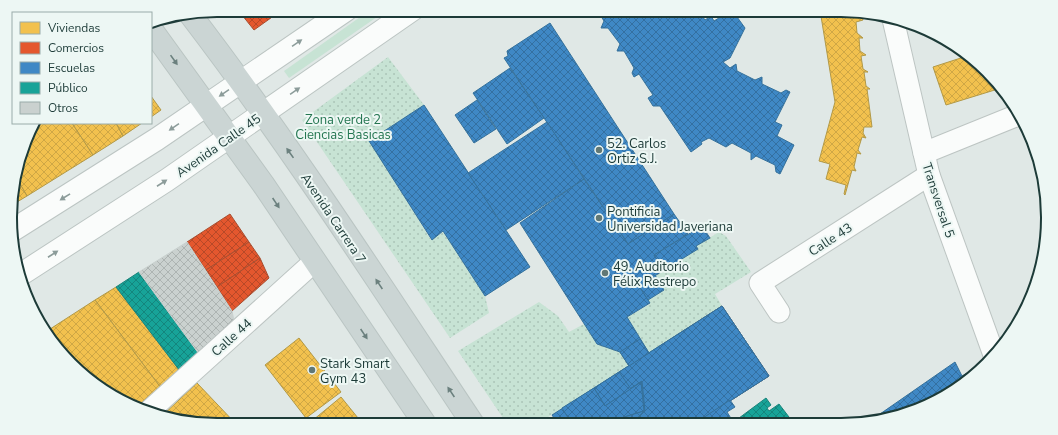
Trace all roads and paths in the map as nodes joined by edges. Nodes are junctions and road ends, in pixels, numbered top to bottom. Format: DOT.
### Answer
graph roads {
  1 [pos="336,17"];
  2 [pos="402,17"];
  3 [pos="194,19"];
  4 [pos="894,25"];
  5 [pos="152,30"];
  6 [pos="241,81"];
  7 [pos="206,105"];
  8 [pos="263,114"];
  9 [pos="1014,117"];
  10 [pos="230,137"];
  11 [pos="924,153"];
  12 [pos="929,175"];
  13 [pos="17,227"];
  14 [pos="315,261"];
  15 [pos="25,272"];
  16 [pos="779,312"];
  17 [pos="992,349"];
  18 [pos="153,407"];
  19 [pos="421,418"];
  20 [pos="469,418"];
  6 -- 1 [label="main road, one-way"];
  8 -- 2 [label="main road, Avenida Calle 45, one-way"];
  3 -- 6 [label="main road, Avenida Carrera 7"];
  4 -- 11 [label="street, Transversal 5"];
  5 -- 7 [label="main road, one-way"];
  6 -- 7 [label="main road, one-way"];
  6 -- 8 [label="main road, Avenida Carrera 7"];
  7 -- 10 [label="main road"];
  7 -- 13 [label="main road, one-way"];
  8 -- 10 [label="main road, Avenida Calle 45"];
  20 -- 8 [label="main road, Avenida Carrera 7, one-way"];
  9 -- 11 [label="street"];
  10 -- 14 [label="main road, one-way"];
  15 -- 10 [label="main road, Avenida Calle 45, one-way"];
  11 -- 12 [label="street, Transversal 5"];
  12 -- 16 [label="street, Calle 43"];
  12 -- 17 [label="street, Transversal 5"];
  14 -- 18 [label="street, Calle 44"];
  14 -- 19 [label="main road, one-way"];
}
